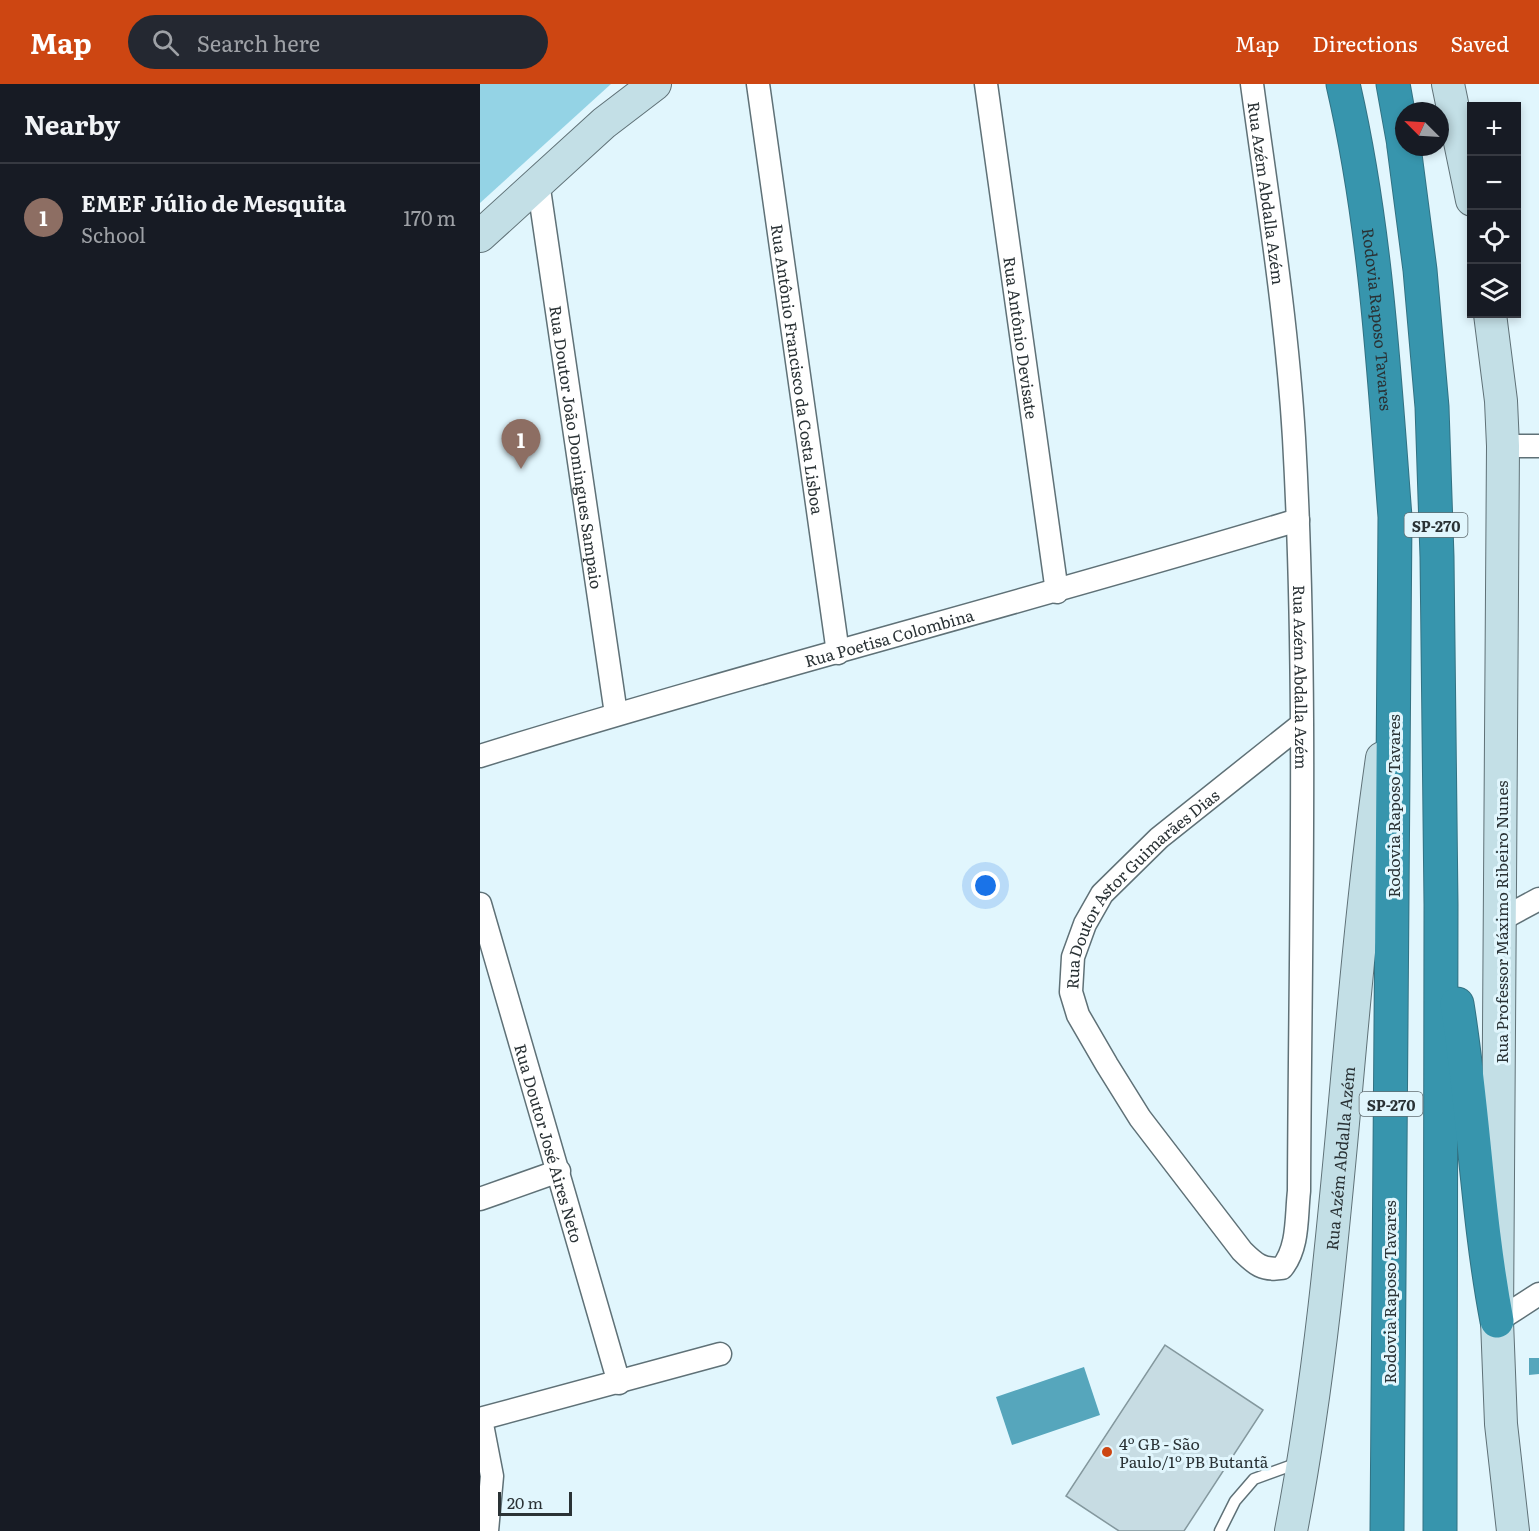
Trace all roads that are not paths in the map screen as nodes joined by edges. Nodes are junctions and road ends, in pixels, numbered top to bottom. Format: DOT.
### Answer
graph roads {
  1 [pos="655,84"];
  2 [pos="758,84"];
  3 [pos="986,84"];
  4 [pos="1252,84"];
  5 [pos="1343,84"];
  6 [pos="1393,84"];
  7 [pos="1448,84"];
  8 [pos="1396,102"];
  9 [pos="1405,156"];
  10 [pos="1467,176"];
  11 [pos="538,182"];
  12 [pos="480,236"];
  13 [pos="1491,318"];
  14 [pos="1503,446"];
  15 [pos="1539,446"];
  16 [pos="1298,520"];
  17 [pos="1057,592"];
  18 [pos="838,653"];
  19 [pos="1394,677"];
  20 [pos="616,714"];
  21 [pos="1302,724"];
  22 [pos="480,756"];
  23 [pos="1539,899"];
  24 [pos="480,904"];
  25 [pos="1441,904"];
  26 [pos="1502,919"];
  27 [pos="490,976"];
  28 [pos="559,1171"];
  29 [pos="480,1198"];
  30 [pos="1282,1268"];
  31 [pos="1539,1294"];
  32 [pos="1497,1321"];
  33 [pos="720,1354"];
  34 [pos="619,1383"];
  35 [pos="481,1419"];
  36 [pos="1303,1467"];
  37 [pos="487,1531"];
  38 [pos="1220,1531"];
  39 [pos="1292,1531"];
  40 [pos="1302,1531"];
  41 [pos="1387,1531"];
  42 [pos="1440,1531"];
  43 [pos="1513,1531"];
  1 -- 11 [label="main road"];
  2 -- 18 [label="street, Rua Antônio Francisco da Costa Lisboa"];
  3 -- 17 [label="street, Rua Antônio Devisate"];
  4 -- 16 [label="street, Rua Azém Abdalla Azém"];
  5 -- 19 [label="highway, Rodovia Raposo Tavares / SP-270"];
  6 -- 8 [label="highway, SP-270"];
  7 -- 10 [label="main road"];
  9 -- 25 [label="highway, SP-270"];
  11 -- 12 [label="main road"];
  11 -- 20 [label="street, Rua Doutor João Domingues Sampaio"];
  13 -- 14 [label="main road, Rua Professor Máximo Ribeiro Nunes"];
  14 -- 15 [label="street"];
  14 -- 26 [label="main road, Rua Professor Máximo Ribeiro Nunes"];
  16 -- 17 [label="street, Rua Poetisa Colombina"];
  16 -- 21 [label="street, Rua Azém Abdalla Azém"];
  17 -- 18 [label="street, Rua Poetisa Colombina"];
  18 -- 20 [label="street, Rua Poetisa Colombina"];
  19 -- 36 [label="main road, Rua Azém Abdalla Azém"];
  19 -- 41 [label="highway, Rodovia Raposo Tavares / SP-270"];
  20 -- 22 [label="street, Rua Poetisa Colombina"];
  21 -- 30 [label="street, Rua Azém Abdalla Azém"];
  21 -- 30 [label="street, Rua Doutor Astor Guimarães Dias"];
  23 -- 26 [label="street"];
  24 -- 27 [label="street, Rua Doutor José Aires Neto"];
  25 -- 32 [label="highway"];
  25 -- 42 [label="highway, SP-270"];
  26 -- 32 [label="main road, Rua Professor Máximo Ribeiro Nunes"];
  27 -- 28 [label="street, Rua Doutor José Aires Neto"];
  28 -- 29 [label="street"];
  28 -- 34 [label="street, Rua Doutor José Aires Neto"];
  31 -- 32 [label="street"];
  32 -- 43 [label="main road, Rua Professor Máximo Ribeiro Nunes"];
  33 -- 34 [label="street"];
  34 -- 35 [label="street"];
  35 -- 37 [label="street"];
  36 -- 38 [label="lane"];
  36 -- 39 [label="main road, Rua Azém Abdalla Azém"];
  36 -- 40 [label="main road"];
}
